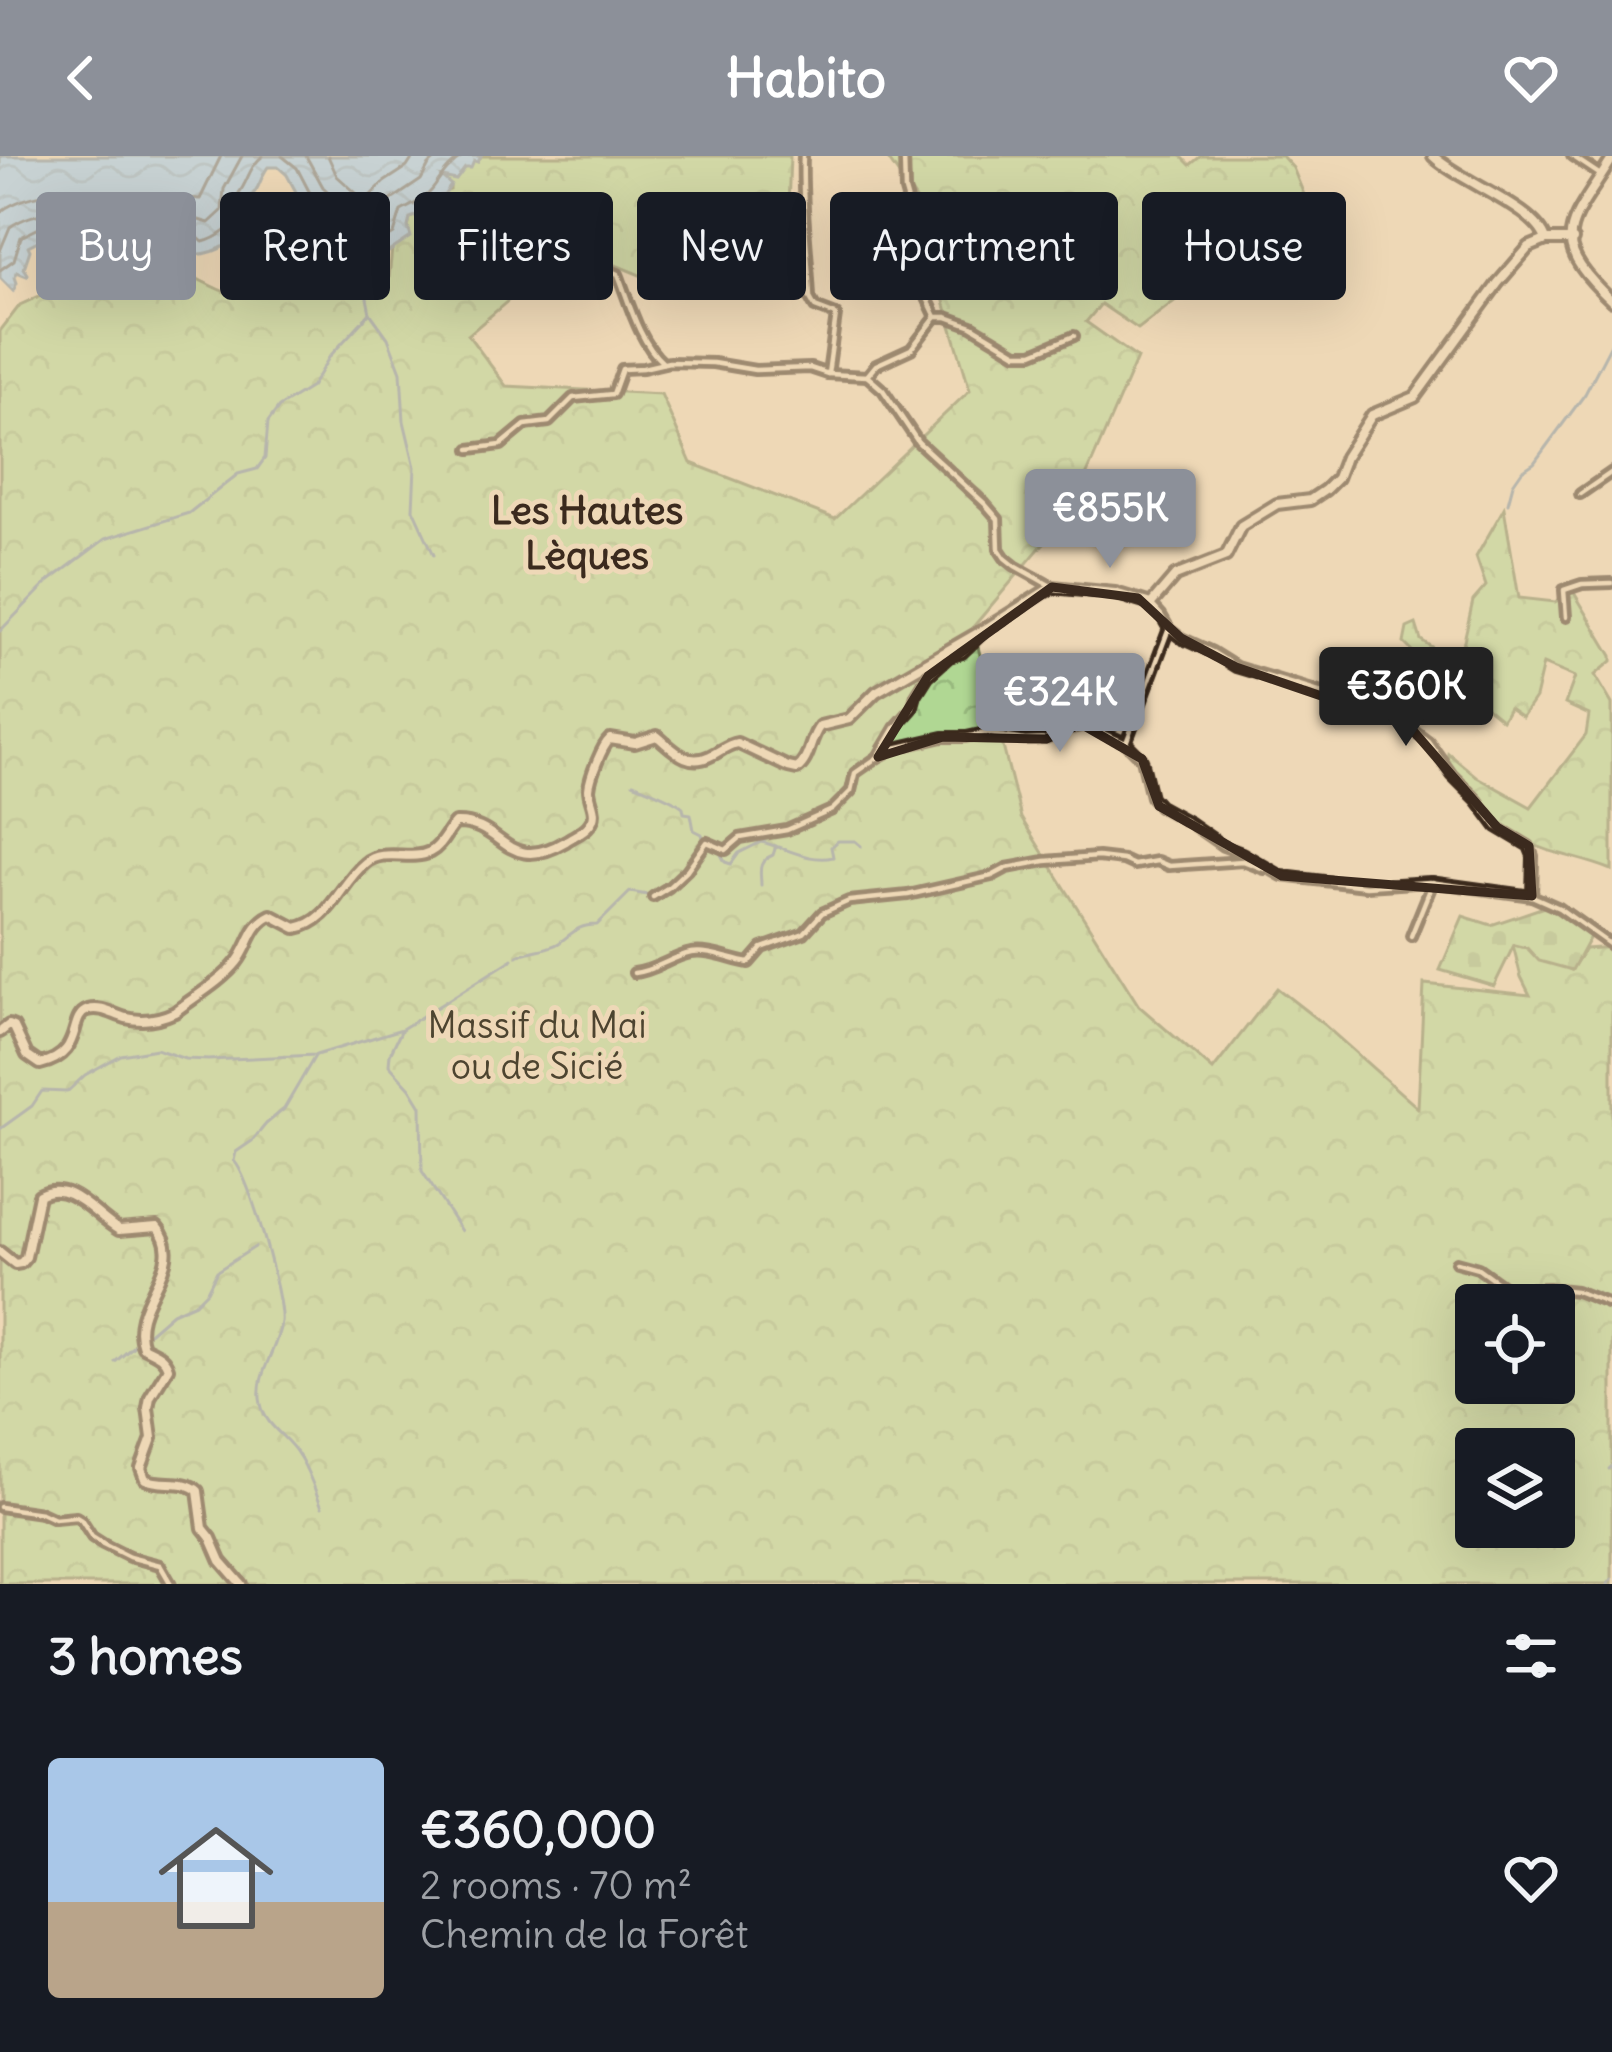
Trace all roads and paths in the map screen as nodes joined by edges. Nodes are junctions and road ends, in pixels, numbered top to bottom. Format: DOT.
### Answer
graph roads {
  1 [pos="803,156"];
  2 [pos="904,156"];
  3 [pos="1433,156"];
  4 [pos="1572,156"];
  5 [pos="1612,159"];
  6 [pos="1602,176"];
  7 [pos="1546,240"];
  8 [pos="1571,241"];
  9 [pos="613,272"];
  10 [pos="1612,299"];
  11 [pos="936,317"];
  12 [pos="1074,335"];
  13 [pos="663,363"];
  14 [pos="828,374"];
  15 [pos="867,376"];
  16 [pos="470,448"];
  17 [pos="1612,472"];
  18 [pos="1580,494"];
  19 [pos="1612,583"];
  20 [pos="1052,586"];
  21 [pos="1151,604"];
  22 [pos="1566,616"];
  23 [pos="991,626"];
  24 [pos="1169,629"];
  25 [pos="1126,743"];
  26 [pos="878,758"];
  27 [pos="1272,870"];
  28 [pos="1432,882"];
  29 [pos="1532,896"];
  30 [pos="653,897"];
  31 [pos="1411,936"];
  32 [pos="1612,946"];
  33 [pos="634,973"];
  34 [pos="0,1032"];
  35 [pos="0,1252"];
  36 [pos="1456,1262"];
  37 [pos="1612,1305"];
  38 [pos="0,1508"];
  39 [pos="236,1583"];
  40 [pos="171,1584"];
  1 -- 14 [label="street"];
  2 -- 11 [label="street"];
  3 -- 7 [label="street"];
  4 -- 6 [label="street"];
  5 -- 6 [label="street"];
  6 -- 8 [label="street"];
  7 -- 8 [label="street"];
  7 -- 21 [label="street"];
  8 -- 10 [label="street"];
  9 -- 13 [label="street"];
  11 -- 12 [label="street"];
  11 -- 15 [label="street"];
  13 -- 14 [label="street"];
  13 -- 16 [label="street"];
  14 -- 15 [label="street"];
  15 -- 20 [label="street"];
  17 -- 18 [label="street"];
  19 -- 22 [label="street"];
  20 -- 21 [label="street"];
  20 -- 23 [label="street"];
  21 -- 24 [label="street"];
  23 -- 26 [label="street"];
  23 -- 34 [label="street"];
  24 -- 25 [label="street"];
  24 -- 29 [label="street"];
  25 -- 26 [label="street"];
  25 -- 27 [label="street"];
  26 -- 30 [label="street"];
  27 -- 28 [label="street"];
  27 -- 33 [label="street"];
  28 -- 29 [label="street"];
  28 -- 31 [label="street"];
  29 -- 32 [label="street"];
  35 -- 39 [label="street"];
  36 -- 37 [label="street"];
  38 -- 40 [label="street"];
}
